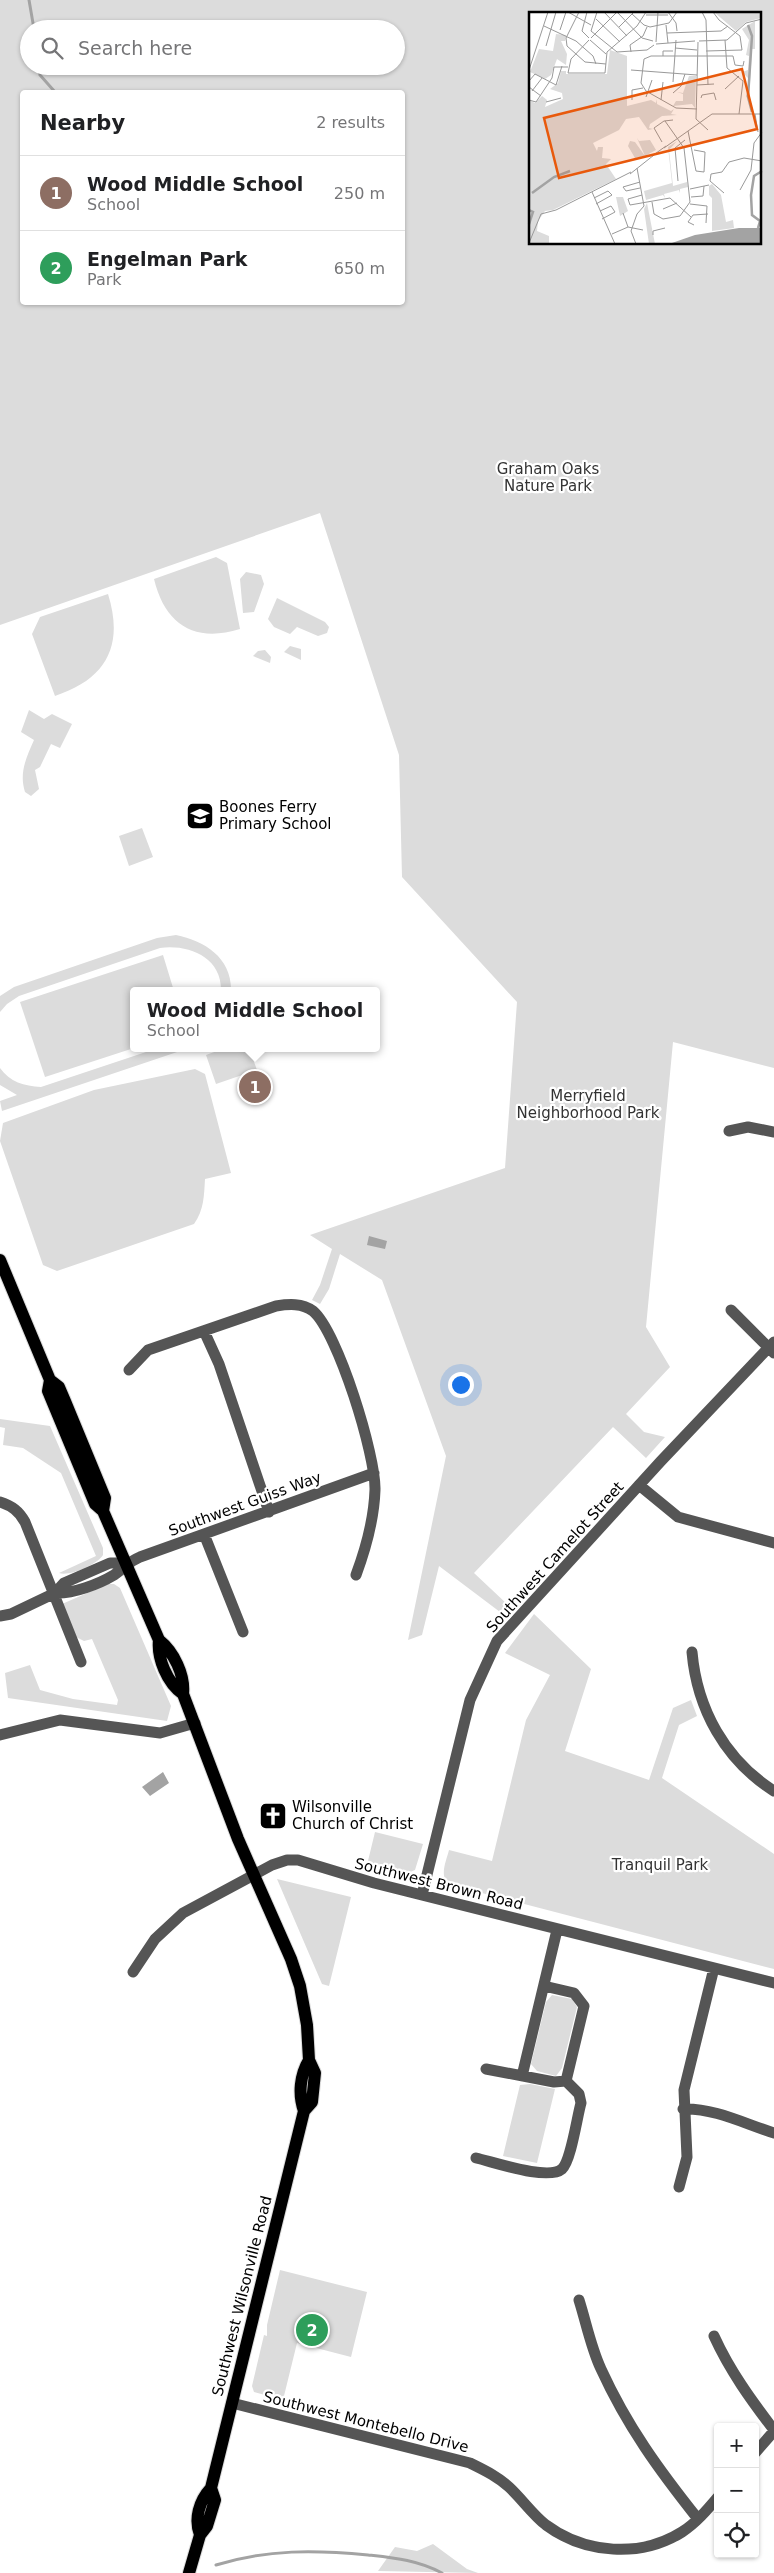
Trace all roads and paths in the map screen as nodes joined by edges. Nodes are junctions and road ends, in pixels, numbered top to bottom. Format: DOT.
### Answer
graph roads {
  1 [pos="729,1132"];
  2 [pos="774,1132"];
  3 [pos="0,1260"];
  4 [pos="731,1310"];
  5 [pos="204,1331"];
  6 [pos="772,1348"];
  7 [pos="129,1370"];
  8 [pos="374,1473"];
  9 [pos="639,1485"];
  10 [pos="0,1502"];
  11 [pos="268,1512"];
  12 [pos="204,1534"];
  13 [pos="774,1543"];
  14 [pos="126,1563"];
  15 [pos="356,1575"];
  16 [pos="55,1593"];
  17 [pos="0,1616"];
  18 [pos="243,1632"];
  19 [pos="692,1652"];
  20 [pos="81,1662"];
  21 [pos="195,1723"];
  22 [pos="0,1735"];
  23 [pos="774,1791"];
  24 [pos="254,1874"];
  25 [pos="422,1896"];
  26 [pos="557,1930"];
  27 [pos="714,1968"];
  28 [pos="133,1972"];
  29 [pos="774,1983"];
  30 [pos="544,1986"];
  31 [pos="486,2069"];
  32 [pos="522,2076"];
  33 [pos="566,2081"];
  34 [pos="683,2109"];
  35 [pos="774,2133"];
  36 [pos="476,2158"];
  37 [pos="679,2187"];
  38 [pos="579,2300"];
  39 [pos="714,2336"];
  40 [pos="232,2403"];
  41 [pos="774,2430"];
  42 [pos="759,2448"];
  43 [pos="714,2501"];
  44 [pos="698,2519"];
  45 [pos="190,2573"];
  1 -- 2 [label="street"];
  3 -- 14 [label="main road, Southwest Wilsonville Road"];
  4 -- 6 [label="street"];
  5 -- 7 [label="street"];
  5 -- 8 [label="street"];
  5 -- 11 [label="street"];
  6 -- 9 [label="street, Southwest Camelot Street"];
  8 -- 11 [label="street, Southwest Guiss Way"];
  8 -- 15 [label="street"];
  9 -- 13 [label="street"];
  9 -- 25 [label="street, Southwest Camelot Street"];
  10 -- 16 [label="street"];
  11 -- 12 [label="street, Southwest Guiss Way"];
  12 -- 14 [label="street, Southwest Guiss Way"];
  12 -- 18 [label="street"];
  14 -- 16 [label="street, Southwest Guiss Way"];
  14 -- 21 [label="main road, Southwest Wilsonville Road"];
  16 -- 17 [label="street, Southwest Guiss Way"];
  16 -- 20 [label="street"];
  19 -- 23 [label="street"];
  21 -- 22 [label="street"];
  21 -- 24 [label="main road, Southwest Wilsonville Road"];
  24 -- 25 [label="street, Southwest Brown Road"];
  24 -- 28 [label="street, Southwest Brown Road"];
  24 -- 40 [label="main road, Southwest Wilsonville Road"];
  25 -- 26 [label="street, Southwest Brown Road"];
  26 -- 27 [label="street, Southwest Brown Road"];
  26 -- 30 [label="street"];
  27 -- 29 [label="street, Southwest Brown Road"];
  27 -- 34 [label="street"];
  30 -- 32 [label="street"];
  30 -- 33 [label="street"];
  31 -- 32 [label="street"];
  32 -- 33 [label="street"];
  33 -- 36 [label="street"];
  34 -- 35 [label="street"];
  34 -- 37 [label="street"];
  38 -- 44 [label="street"];
  39 -- 41 [label="street"];
  40 -- 44 [label="street, Southwest Montebello Drive"];
  40 -- 45 [label="main road, Southwest Wilsonville Road"];
  41 -- 42 [label="street"];
  43 -- 44 [label="street, Southwest Montebello Drive"];
}
